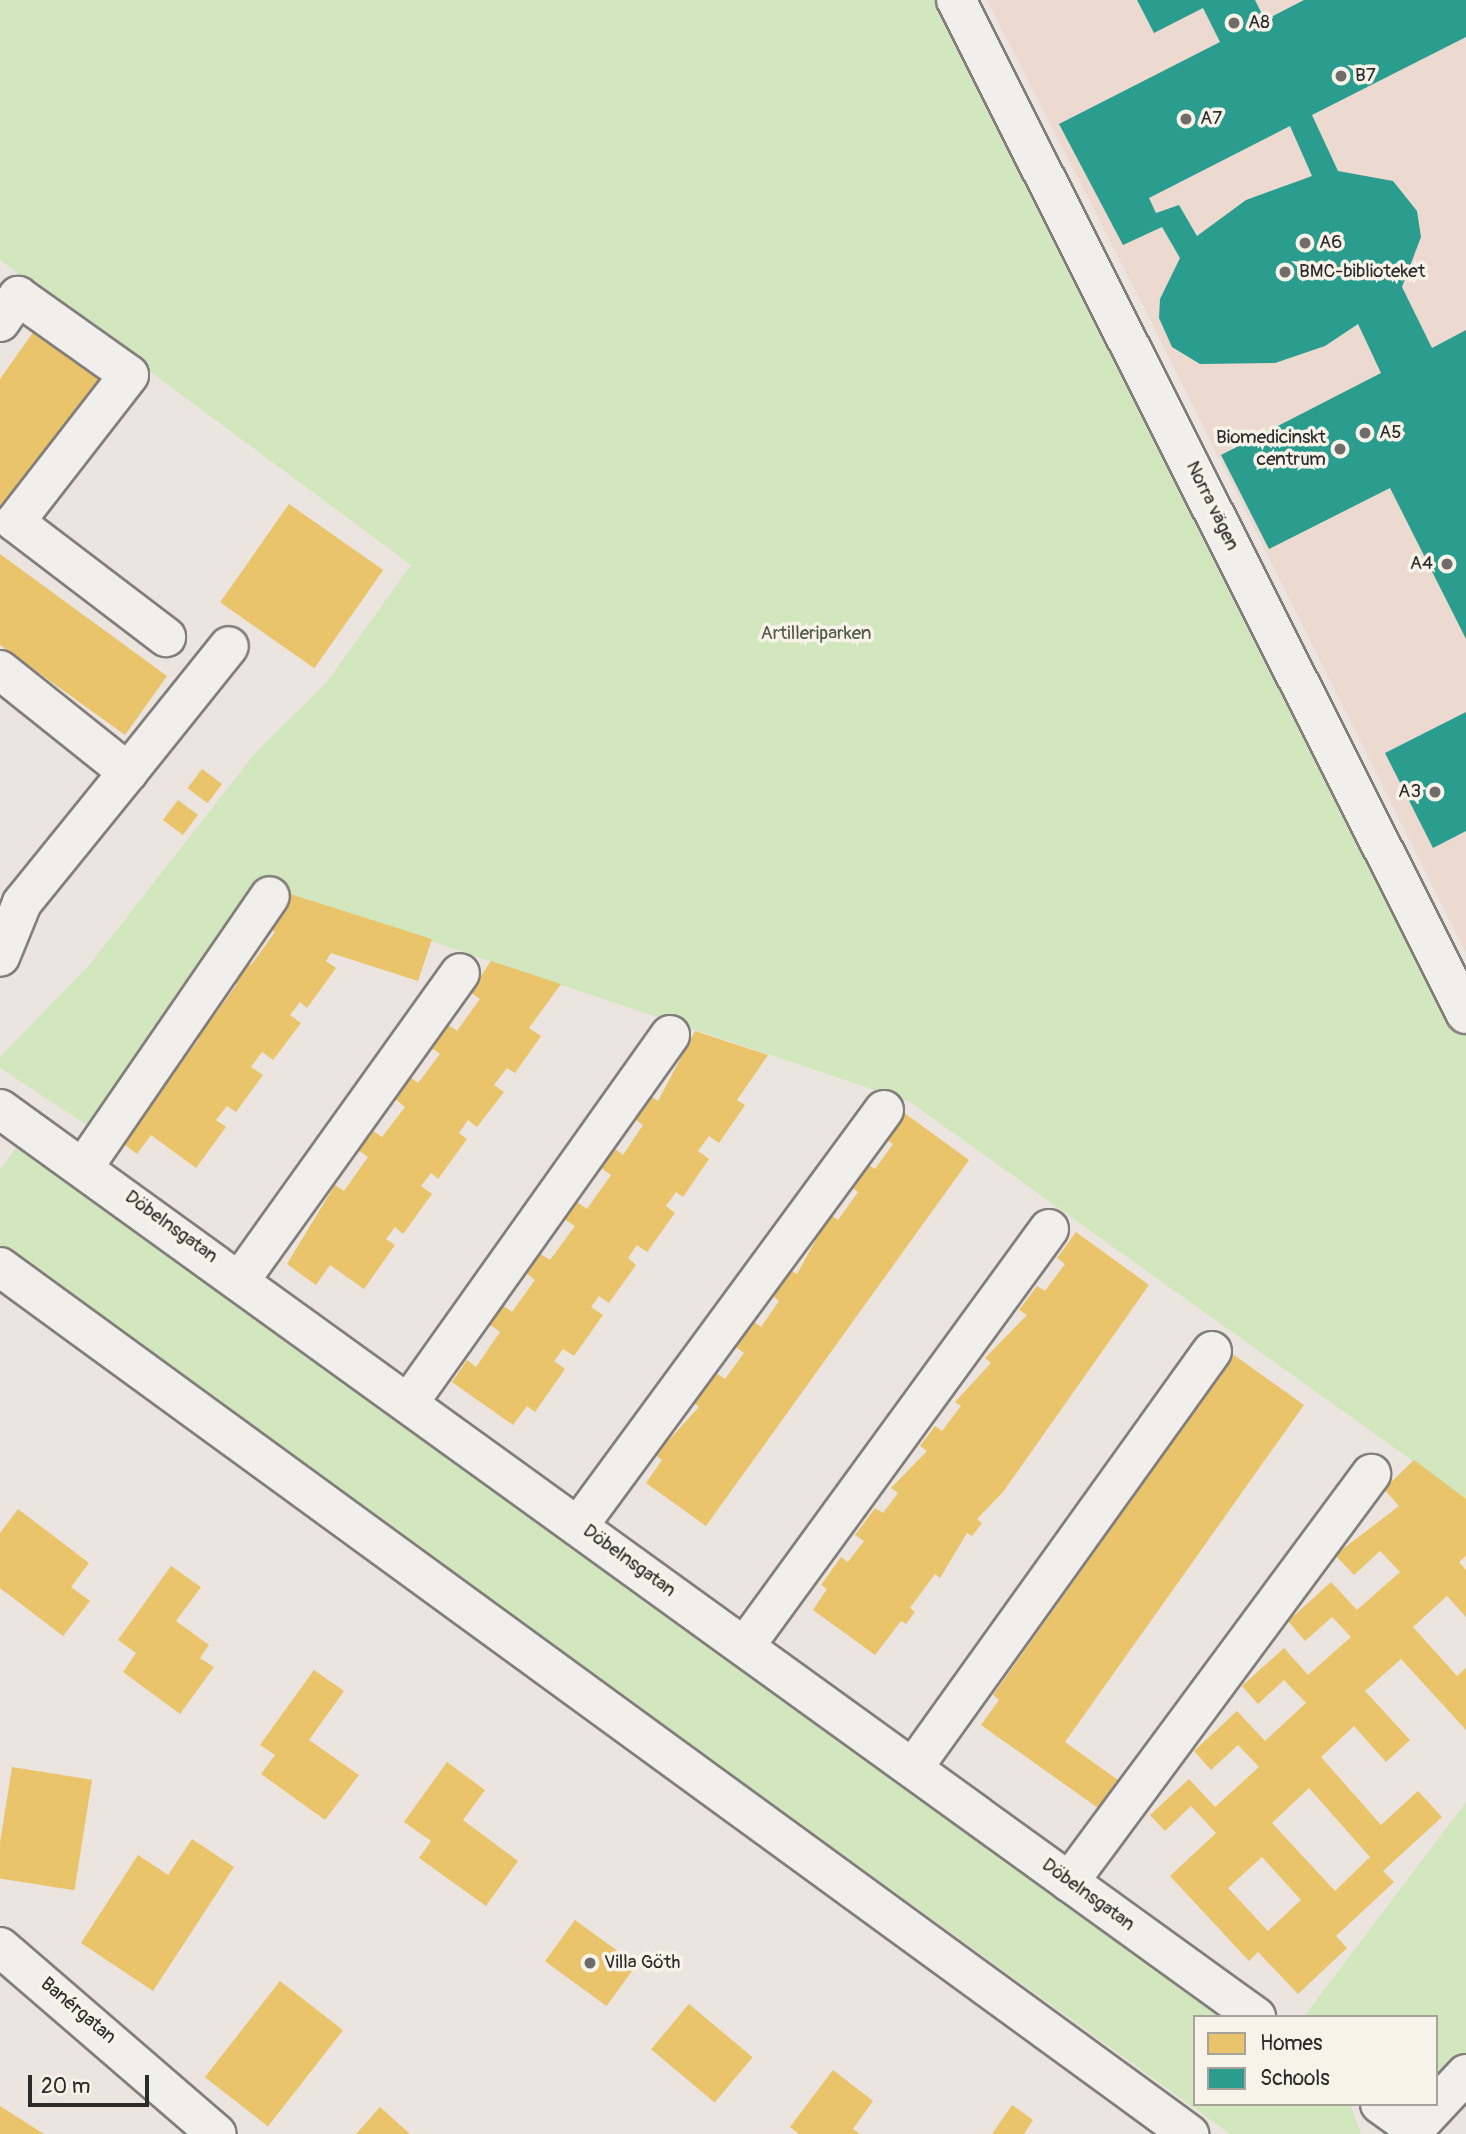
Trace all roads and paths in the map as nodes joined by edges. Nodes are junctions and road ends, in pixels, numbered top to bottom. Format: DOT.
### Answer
graph roads {
  1 [pos="956,0"];
  2 [pos="0,322"];
  3 [pos="166,637"];
  4 [pos="229,646"];
  5 [pos="0,670"];
  6 [pos="128,772"];
  7 [pos="270,896"];
  8 [pos="0,957"];
  9 [pos="460,973"];
  10 [pos="1466,1014"];
  11 [pos="670,1035"];
  12 [pos="0,1109"];
  13 [pos="884,1110"];
  14 [pos="85,1165"];
  15 [pos="1049,1229"];
  16 [pos="0,1267"];
  17 [pos="242,1279"];
  18 [pos="1212,1351"];
  19 [pos="410,1401"];
  20 [pos="1371,1474"];
  21 [pos="579,1525"];
  22 [pos="745,1646"];
  23 [pos="913,1768"];
  24 [pos="1069,1882"];
  25 [pos="0,1947"];
  26 [pos="1253,2015"];
  27 [pos="1466,2074"];
  28 [pos="1438,2104"];
  29 [pos="1382,2106"];
  30 [pos="1436,2106"];
  31 [pos="1412,2131"];
  32 [pos="217,2134"];
  33 [pos="1189,2134"];
  1 -- 10 [label="street, Norra vägen"];
  2 -- 3 [label="street"];
  4 -- 6 [label="street"];
  5 -- 6 [label="street"];
  6 -- 8 [label="street"];
  7 -- 14 [label="street"];
  9 -- 17 [label="street"];
  11 -- 19 [label="street"];
  12 -- 14 [label="street, Döbelnsgatan"];
  13 -- 21 [label="street"];
  14 -- 17 [label="street, Döbelnsgatan"];
  15 -- 22 [label="street"];
  16 -- 33 [label="street"];
  17 -- 19 [label="street, Döbelnsgatan"];
  18 -- 23 [label="street"];
  19 -- 21 [label="street, Döbelnsgatan"];
  20 -- 24 [label="street"];
  21 -- 22 [label="street, Döbelnsgatan"];
  22 -- 23 [label="street, Döbelnsgatan"];
  23 -- 24 [label="street, Döbelnsgatan"];
  24 -- 26 [label="street, Döbelnsgatan"];
  25 -- 32 [label="street, Banérgatan"];
  27 -- 28 [label="street"];
  29 -- 31 [label="street"];
  30 -- 31 [label="street"];
}
